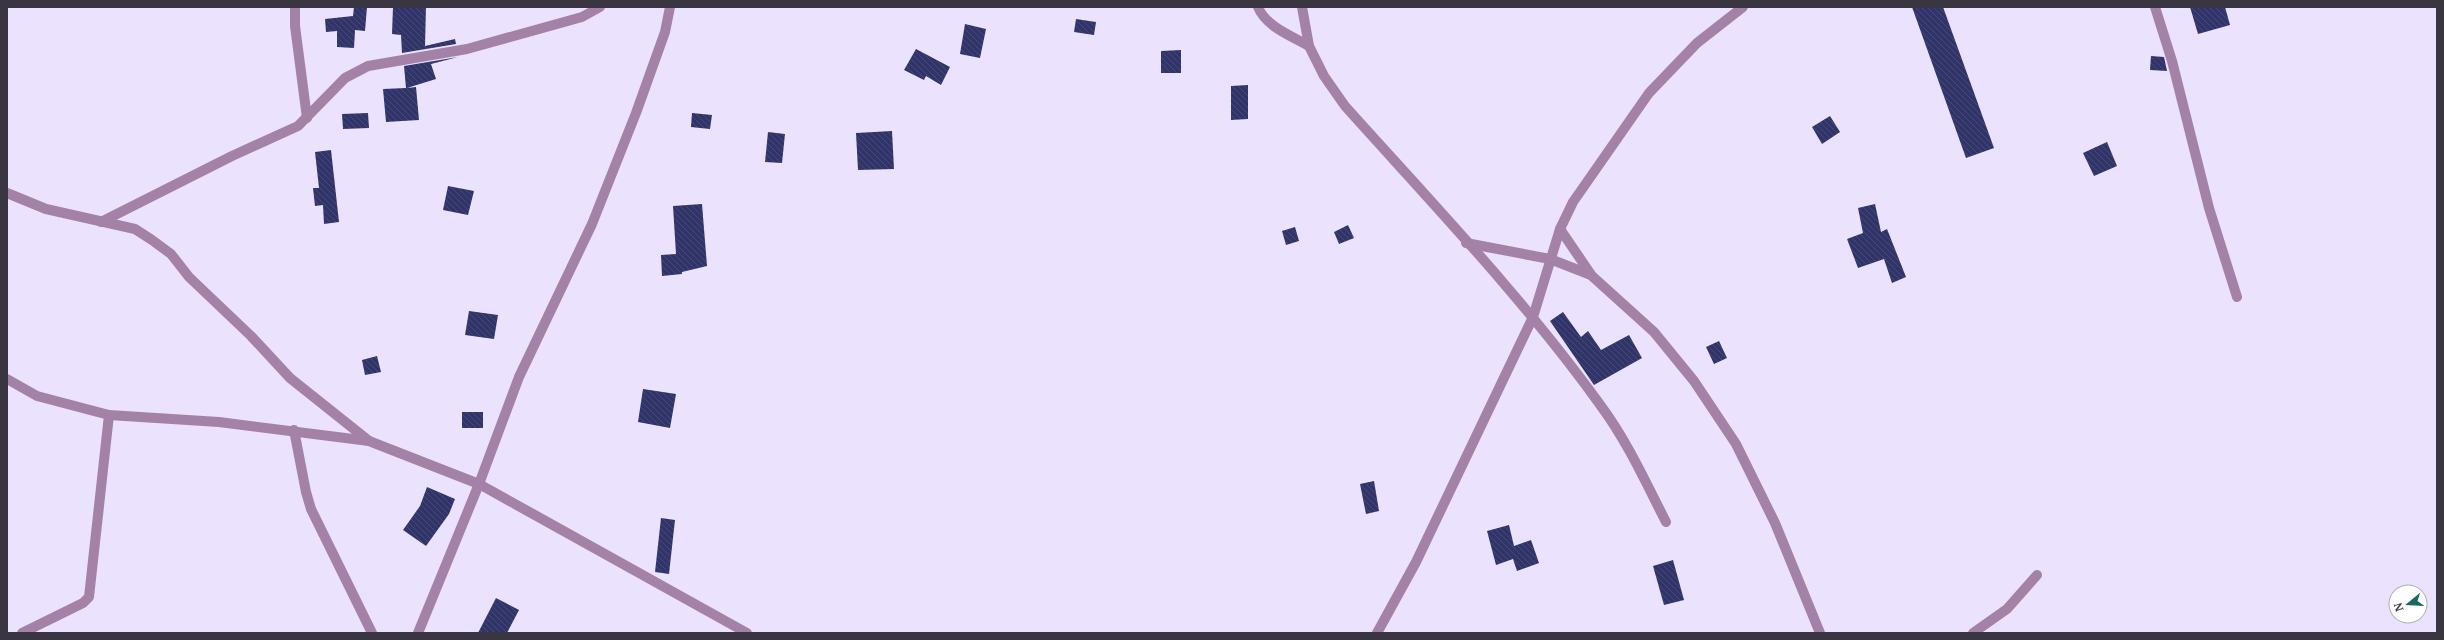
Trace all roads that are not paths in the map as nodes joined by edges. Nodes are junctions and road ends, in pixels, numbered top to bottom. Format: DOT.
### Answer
graph roads {
  1 [pos="295,7"];
  2 [pos="600,7"];
  3 [pos="670,7"];
  4 [pos="1258,7"];
  5 [pos="1302,7"];
  6 [pos="1743,7"];
  7 [pos="2155,7"];
  8 [pos="1309,46"];
  9 [pos="307,118"];
  10 [pos="7,193"];
  11 [pos="100,222"];
  12 [pos="1560,229"];
  13 [pos="1466,243"];
  14 [pos="1550,259"];
  15 [pos="1592,276"];
  16 [pos="2237,297"];
  17 [pos="1533,317"];
  18 [pos="7,379"];
  19 [pos="109,415"];
  20 [pos="294,430"];
  21 [pos="369,441"];
  22 [pos="479,484"];
  23 [pos="1666,522"];
  24 [pos="2037,575"];
  25 [pos="22,633"];
  26 [pos="372,633"];
  27 [pos="418,633"];
  28 [pos="747,633"];
  29 [pos="1377,633"];
  30 [pos="1820,633"];
  31 [pos="1973,633"];
  1 -- 9 [label="street"];
  2 -- 9 [label="street"];
  3 -- 22 [label="street"];
  4 -- 8 [label="street"];
  5 -- 8 [label="street"];
  6 -- 12 [label="street"];
  7 -- 16 [label="street"];
  8 -- 13 [label="street"];
  9 -- 11 [label="street"];
  10 -- 11 [label="street"];
  11 -- 21 [label="street"];
  12 -- 14 [label="street"];
  12 -- 15 [label="street"];
  13 -- 14 [label="street"];
  13 -- 17 [label="street"];
  14 -- 15 [label="street"];
  14 -- 17 [label="street"];
  15 -- 30 [label="street"];
  17 -- 23 [label="street"];
  17 -- 29 [label="street"];
  18 -- 19 [label="street"];
  19 -- 20 [label="street"];
  19 -- 25 [label="street"];
  20 -- 21 [label="street"];
  20 -- 26 [label="street"];
  21 -- 22 [label="street"];
  22 -- 27 [label="street"];
  22 -- 28 [label="street"];
  24 -- 31 [label="street"];
}
